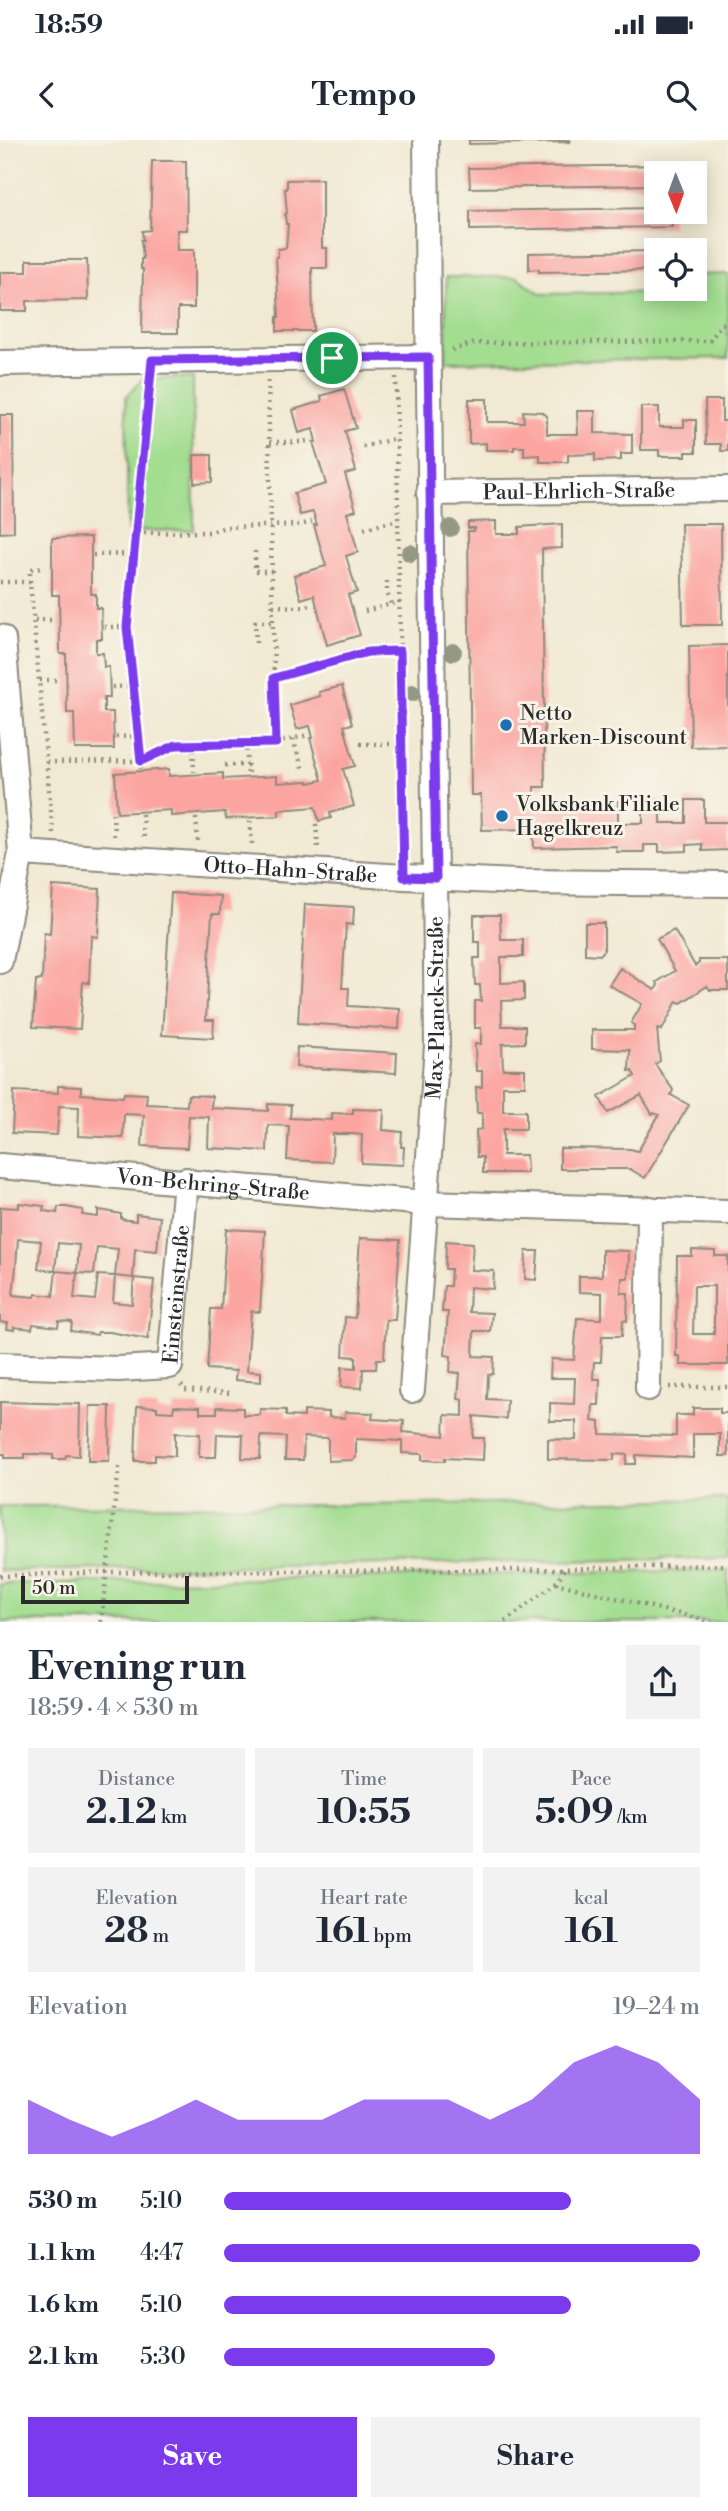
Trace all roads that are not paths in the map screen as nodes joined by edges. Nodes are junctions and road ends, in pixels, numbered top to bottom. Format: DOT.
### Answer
graph roads {
  1 [pos="426,140"];
  2 [pos="428,357"];
  3 [pos="0,363"];
  4 [pos="728,489"];
  5 [pos="429,493"];
  6 [pos="0,637"];
  7 [pos="20,853"];
  8 [pos="436,878"];
  9 [pos="728,884"];
  10 [pos="0,961"];
  11 [pos="0,1166"];
  12 [pos="186,1180"];
  13 [pos="426,1203"];
  14 [pos="650,1209"];
  15 [pos="728,1212"];
  16 [pos="0,1365"];
  17 [pos="648,1388"];
  18 [pos="412,1390"];
  1 -- 2 [label="street, Max-Planck-Straße"];
  2 -- 3 [label="street"];
  2 -- 5 [label="street, Max-Planck-Straße"];
  4 -- 5 [label="street, Paul-Ehrlich-Straße"];
  5 -- 8 [label="street, Max-Planck-Straße"];
  6 -- 7 [label="street"];
  7 -- 8 [label="street, Otto-Hahn-Straße"];
  7 -- 10 [label="street"];
  8 -- 9 [label="street, Otto-Hahn-Straße"];
  8 -- 13 [label="street, Max-Planck-Straße"];
  11 -- 12 [label="street, Von-Behring-Straße"];
  12 -- 13 [label="street, Von-Behring-Straße"];
  12 -- 16 [label="street, Einsteinstraße"];
  13 -- 14 [label="street, Von-Behring-Straße"];
  13 -- 18 [label="street"];
  14 -- 15 [label="street, Von-Behring-Straße"];
  14 -- 17 [label="street"];
}
